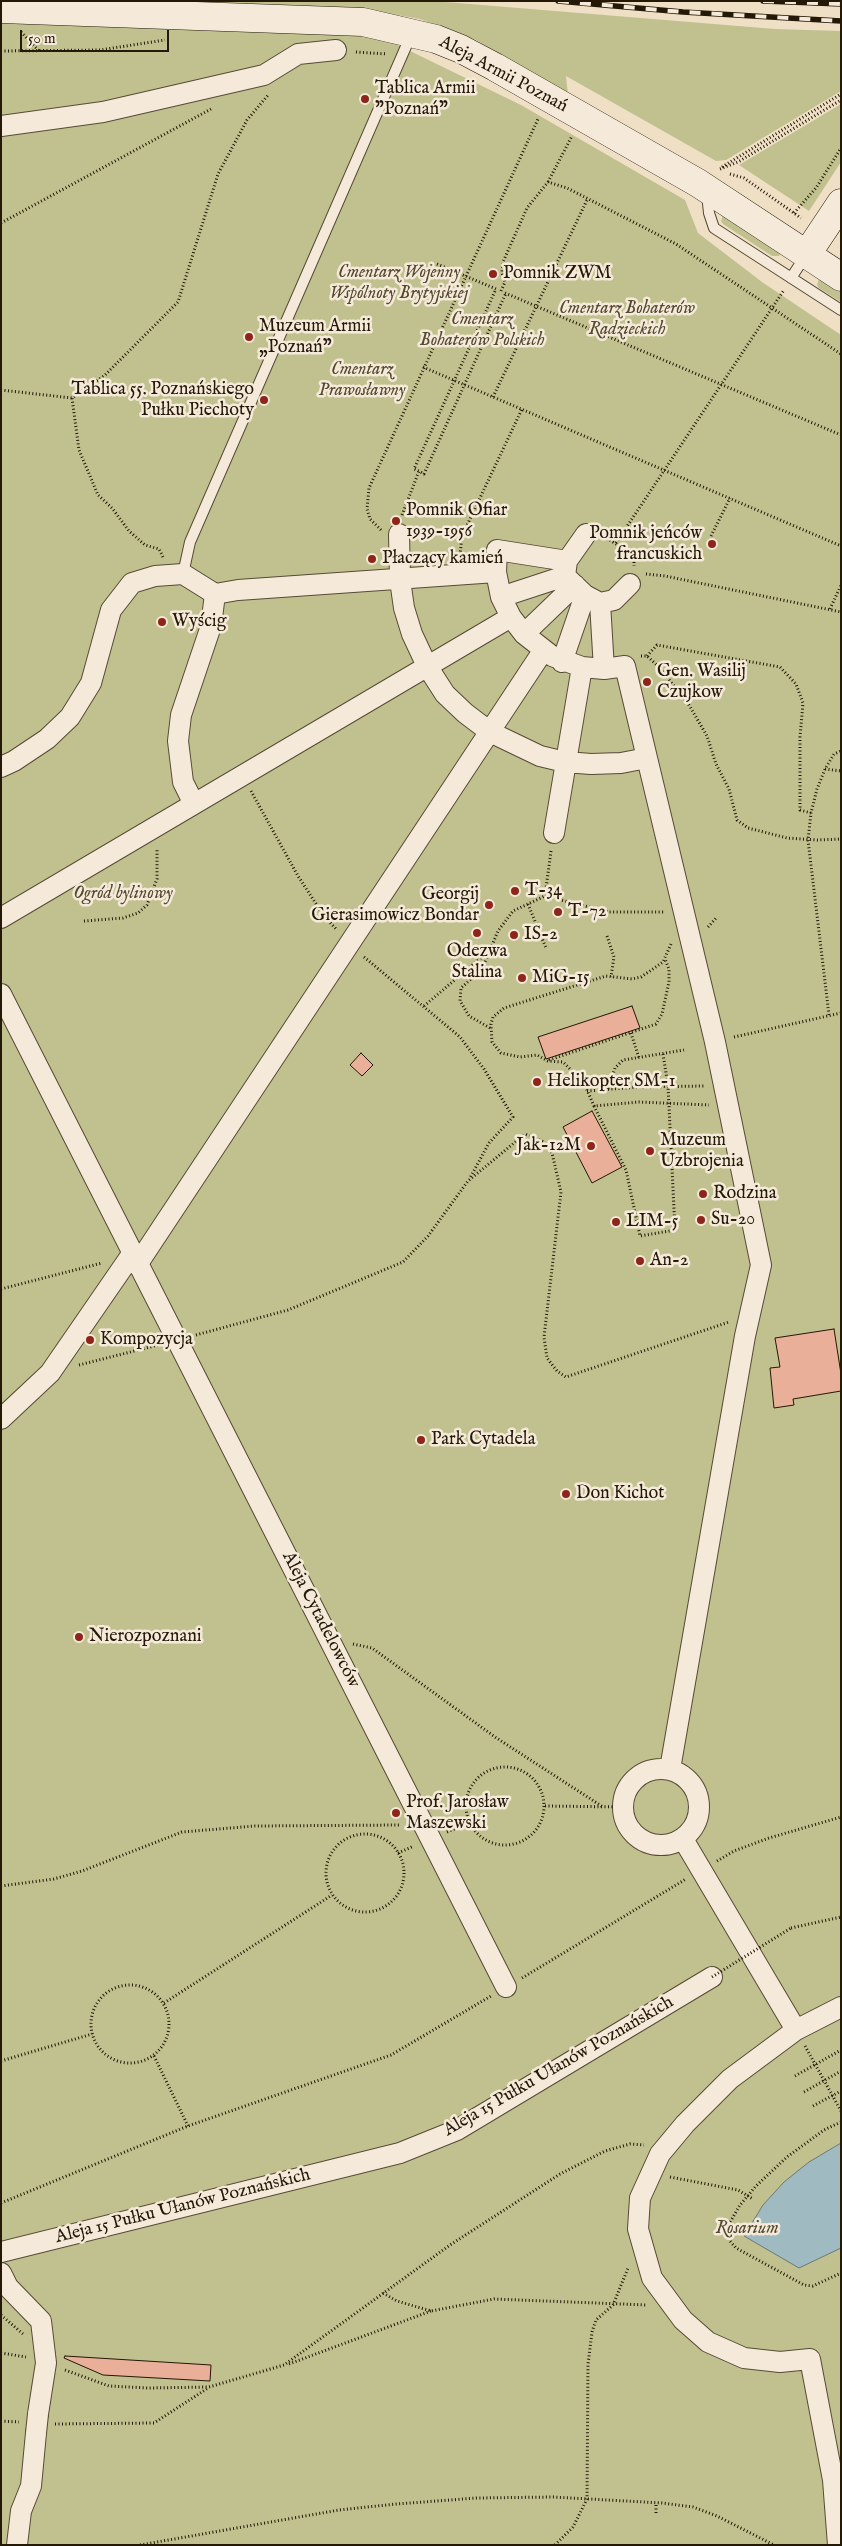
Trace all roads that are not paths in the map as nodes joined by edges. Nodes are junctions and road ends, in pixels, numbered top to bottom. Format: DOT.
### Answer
graph roads {
  1 [pos="1,9"];
  2 [pos="407,43"];
  3 [pos="336,50"];
  4 [pos="1,126"];
  5 [pos="712,180"];
  6 [pos="841,203"];
  7 [pos="807,254"];
  8 [pos="841,277"];
  9 [pos="791,278"];
  10 [pos="841,310"];
  11 [pos="399,534"];
  12 [pos="595,535"];
  13 [pos="496,572"];
  14 [pos="183,574"];
  15 [pos="634,575"];
  16 [pos="400,580"];
  17 [pos="578,584"];
  18 [pos="215,594"];
  19 [pos="501,597"];
  20 [pos="511,617"];
  21 [pos="524,634"];
  22 [pos="543,651"];
  23 [pos="562,662"];
  24 [pos="427,666"];
  25 [pos="582,667"];
  26 [pos="604,669"];
  27 [pos="490,732"];
  28 [pos="647,758"];
  29 [pos="565,762"];
  30 [pos="1,767"];
  31 [pos="194,804"];
  32 [pos="554,833"];
  33 [pos="1,918"];
  34 [pos="1,994"];
  35 [pos="134,1259"];
  36 [pos="1,1419"];
  37 [pos="670,1769"];
  38 [pos="683,1839"];
  39 [pos="712,1977"];
  40 [pos="506,1987"];
  41 [pos="841,2007"];
  42 [pos="796,2030"];
  43 [pos="1,2252"];
  44 [pos="1,2273"];
  45 [pos="17,2545"];
  46 [pos="838,2545"];
  1 -- 2 [label="street, Aleja Armii Poznań"];
  2 -- 5 [label="street, Aleja Armii Poznań"];
  2 -- 14 [label="lane"];
  3 -- 4 [label="street"];
  5 -- 7 [label="street, Aleja Armii Poznań"];
  5 -- 9 [label="lane"];
  6 -- 7 [label="street"];
  7 -- 8 [label="street, Aleja Armii Poznań"];
  7 -- 9 [label="lane"];
  9 -- 10 [label="lane"];
  11 -- 16 [label="street"];
  12 -- 17 [label="street"];
  13 -- 16 [label="street"];
  13 -- 17 [label="street"];
  13 -- 19 [label="street"];
  14 -- 18 [label="street"];
  14 -- 30 [label="street"];
  15 -- 17 [label="street"];
  16 -- 18 [label="street"];
  16 -- 24 [label="street"];
  17 -- 19 [label="street"];
  17 -- 21 [label="street"];
  17 -- 23 [label="street"];
  17 -- 26 [label="street"];
  18 -- 31 [label="street"];
  19 -- 20 [label="street"];
  20 -- 21 [label="street"];
  20 -- 24 [label="street"];
  21 -- 22 [label="street"];
  22 -- 23 [label="street"];
  22 -- 27 [label="street"];
  23 -- 25 [label="street"];
  24 -- 27 [label="street"];
  24 -- 31 [label="street"];
  25 -- 26 [label="street"];
  25 -- 29 [label="street"];
  26 -- 28 [label="street"];
  27 -- 29 [label="street"];
  27 -- 35 [label="street"];
  28 -- 29 [label="street"];
  28 -- 37 [label="street"];
  29 -- 32 [label="street"];
  31 -- 33 [label="street"];
  34 -- 35 [label="street, Aleja Cytadelowców"];
  35 -- 36 [label="street"];
  35 -- 40 [label="street, Aleja Cytadelowców"];
  37 -- 38 [label="street"];
  37 -- 38 [label="street"];
  38 -- 42 [label="street"];
  39 -- 43 [label="street, Aleja 15 Pułku Ułanów Poznańskich"];
  41 -- 42 [label="street"];
  42 -- 46 [label="street"];
  44 -- 45 [label="street"];
}
